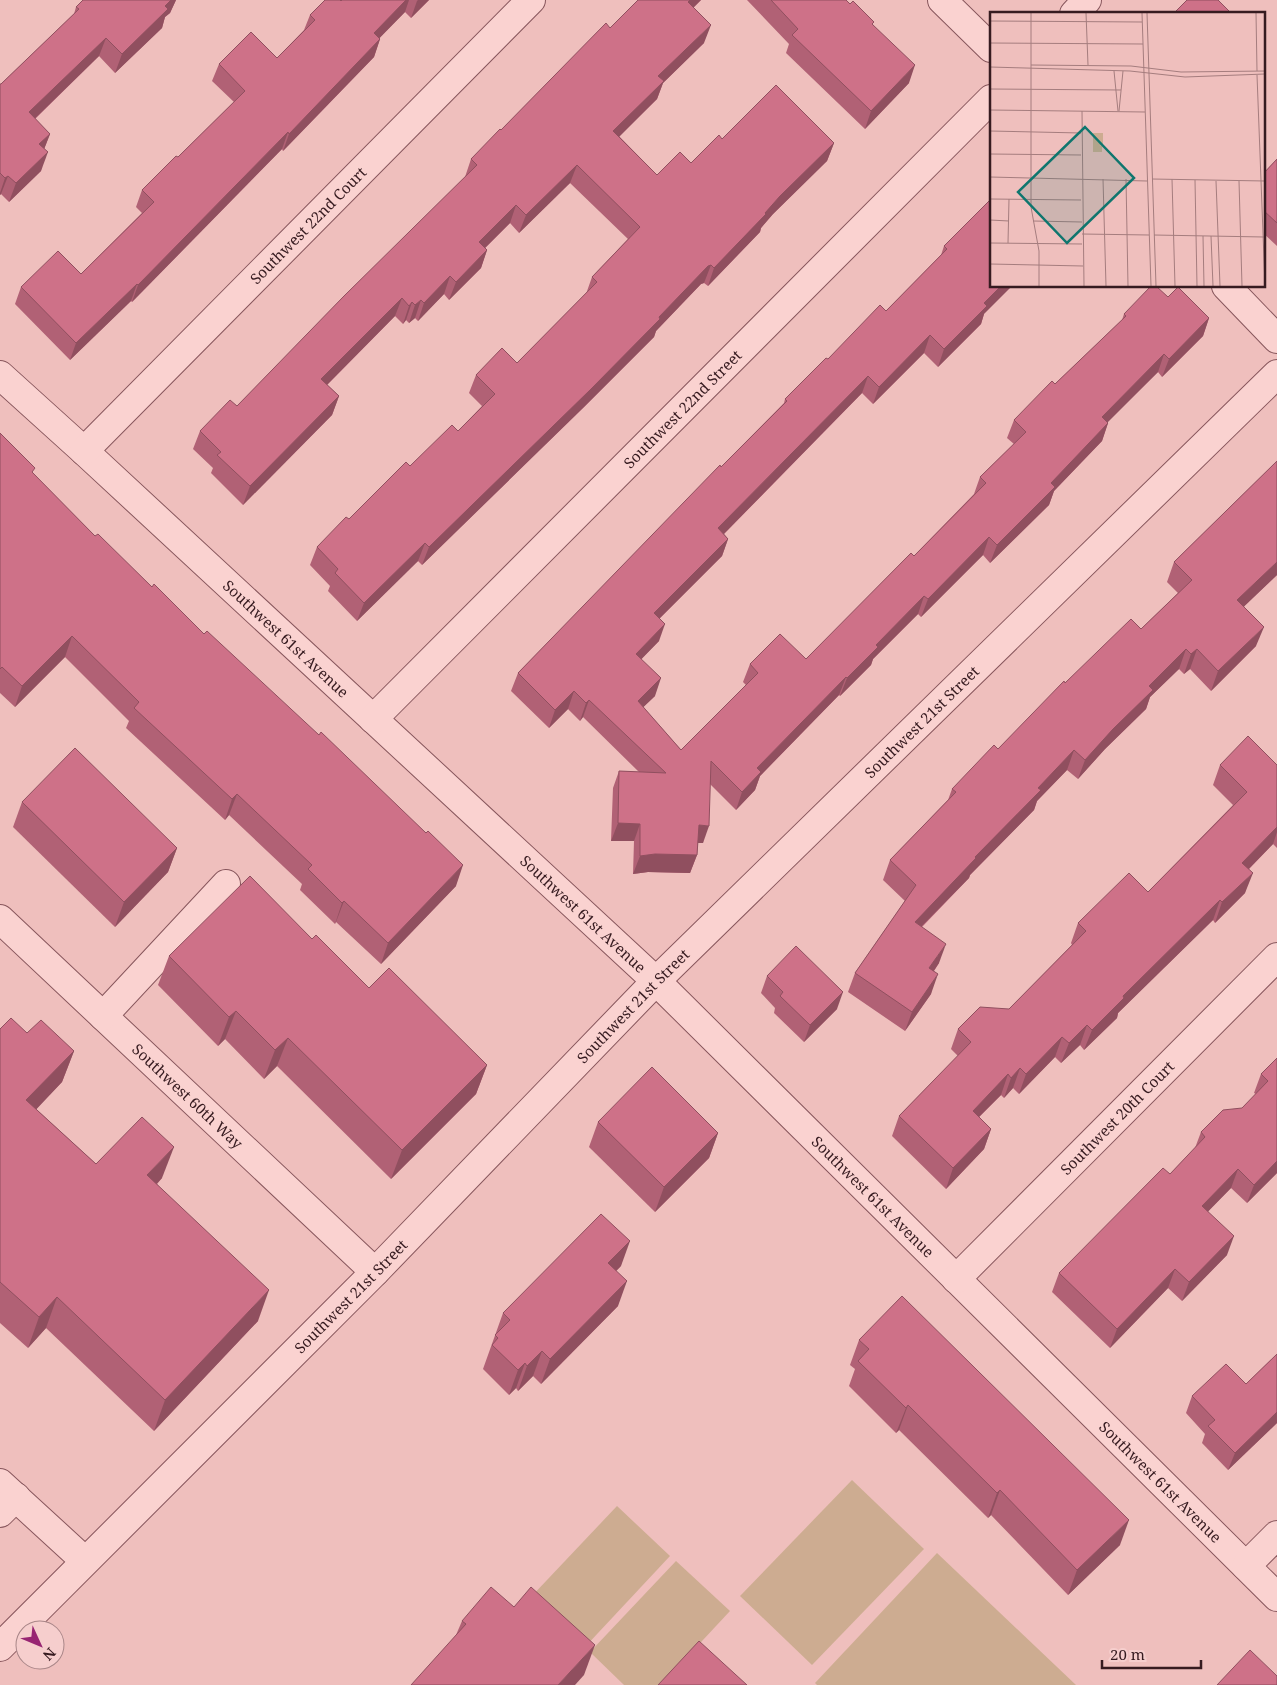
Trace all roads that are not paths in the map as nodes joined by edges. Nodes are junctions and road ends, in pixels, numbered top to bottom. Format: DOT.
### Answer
graph roads {
  1 [pos="531,0"];
  2 [pos="942,0"];
  3 [pos="1087,0"];
  4 [pos="1076,12"];
  5 [pos="990,47"];
  6 [pos="990,100"];
  7 [pos="1228,288"];
  8 [pos="1277,339"];
  9 [pos="1277,374"];
  10 [pos="0,375"];
  11 [pos="84,451"];
  12 [pos="373,719"];
  13 [pos="226,884"];
  14 [pos="0,919"];
  15 [pos="1277,958"];
  16 [pos="656,981"];
  17 [pos="102,1016"];
  18 [pos="376,1272"];
  19 [pos="956,1279"];
  20 [pos="5,1498"];
  21 [pos="1277,1535"];
  22 [pos="85,1561"];
  23 [pos="1246,1566"];
  24 [pos="1277,1597"];
  25 [pos="0,1646"];
  1 -- 11 [label="street, Southwest 22nd Court"];
  2 -- 5 [label="street"];
  3 -- 4 [label="street"];
  6 -- 12 [label="street, Southwest 22nd Street"];
  7 -- 8 [label="street"];
  9 -- 16 [label="street, Southwest 21st Street"];
  10 -- 11 [label="street, Southwest 61st Avenue"];
  11 -- 12 [label="street, Southwest 61st Avenue"];
  12 -- 16 [label="street, Southwest 61st Avenue"];
  13 -- 17 [label="street"];
  14 -- 17 [label="street, Southwest 60th Way"];
  15 -- 19 [label="street, Southwest 20th Court"];
  16 -- 18 [label="street, Southwest 21st Street"];
  16 -- 19 [label="street, Southwest 61st Avenue"];
  17 -- 18 [label="street, Southwest 60th Way"];
  18 -- 22 [label="street, Southwest 21st Street"];
  19 -- 23 [label="street, Southwest 61st Avenue"];
  20 -- 22 [label="street"];
  21 -- 23 [label="street"];
  22 -- 25 [label="street, Southwest 21st Street"];
  23 -- 24 [label="street, Southwest 61st Avenue"];
}
